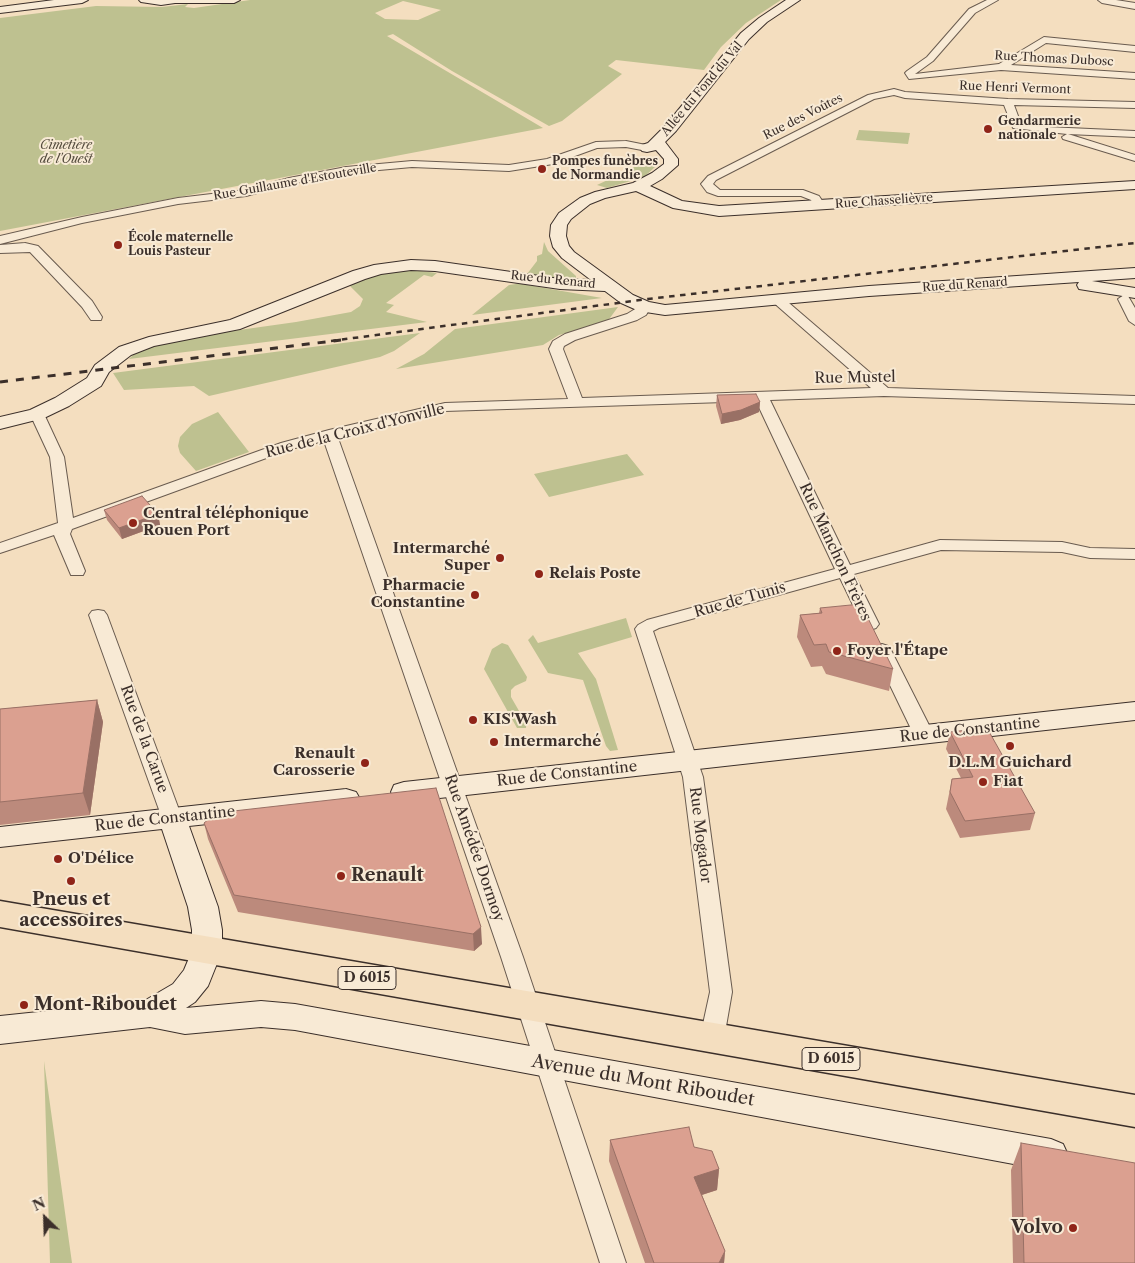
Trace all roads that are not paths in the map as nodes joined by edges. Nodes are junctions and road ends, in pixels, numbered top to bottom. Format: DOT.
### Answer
graph roads {
  1 [pos="82,0"];
  2 [pos="145,0"];
  3 [pos="175,0"];
  4 [pos="234,0"];
  5 [pos="794,0"];
  6 [pos="994,0"];
  7 [pos="1102,0"];
  8 [pos="1135,6"];
  9 [pos="0,10"];
  10 [pos="1135,49"];
  11 [pos="1002,67"];
  12 [pos="1135,76"];
  13 [pos="902,83"];
  14 [pos="1008,102"];
  15 [pos="1135,105"];
  16 [pos="1046,130"];
  17 [pos="1135,134"];
  18 [pos="656,147"];
  19 [pos="1135,158"];
  20 [pos="1135,185"];
  21 [pos="638,186"];
  22 [pos="820,205"];
  23 [pos="0,240"];
  24 [pos="0,249"];
  25 [pos="1135,273"];
  26 [pos="1078,276"];
  27 [pos="1046,279"];
  28 [pos="608,286"];
  29 [pos="1095,286"];
  30 [pos="1130,296"];
  31 [pos="778,300"];
  32 [pos="645,308"];
  33 [pos="96,317"];
  34 [pos="1135,321"];
  35 [pos="884,392"];
  36 [pos="761,396"];
  37 [pos="1135,400"];
  38 [pos="576,402"];
  39 [pos="37,414"];
  40 [pos="0,423"];
  41 [pos="329,434"];
  42 [pos="66,526"];
  43 [pos="0,548"];
  44 [pos="1135,554"];
  45 [pos="77,571"];
  46 [pos="844,572"];
  47 [pos="98,615"];
  48 [pos="646,637"];
  49 [pos="1135,711"];
  50 [pos="924,735"];
  51 [pos="688,761"];
  52 [pos="453,787"];
  53 [pos="172,818"];
  54 [pos="0,837"];
  55 [pos="0,914"];
  56 [pos="207,951"];
  57 [pos="528,1006"];
  58 [pos="150,1014"];
  59 [pos="0,1030"];
  60 [pos="712,1038"];
  61 [pos="548,1064"];
  62 [pos="1135,1111"];
  63 [pos="1077,1160"];
  64 [pos="613,1263"];
  1 -- 9 [label="street"];
  2 -- 3 [label="street"];
  3 -- 4 [label="street"];
  5 -- 18 [label="street, Allée du Fond du Val"];
  6 -- 13 [label="street"];
  7 -- 8 [label="street"];
  10 -- 11 [label="street"];
  11 -- 12 [label="street, Rue Thomas Dubosc"];
  11 -- 13 [label="street, Rue Thomas Dubosc"];
  13 -- 14 [label="street, Rue Henri Vermont"];
  13 -- 22 [label="street, Rue des Voûtes"];
  14 -- 15 [label="street, Rue Henri Vermont"];
  14 -- 16 [label="street"];
  16 -- 17 [label="street"];
  16 -- 19 [label="street"];
  18 -- 21 [label="street"];
  18 -- 23 [label="street, Rue Guillaume d'Estouteville"];
  20 -- 22 [label="street, Rue Chasselièvre"];
  21 -- 22 [label="street, Rue Chasselièvre"];
  21 -- 28 [label="street"];
  24 -- 33 [label="street"];
  25 -- 26 [label="street, Rue du Renard"];
  26 -- 27 [label="street, Rue du Renard"];
  26 -- 29 [label="street"];
  27 -- 29 [label="street"];
  27 -- 31 [label="street, Rue du Renard"];
  28 -- 32 [label="street, Rue du Renard"];
  28 -- 39 [label="street, Rue du Renard"];
  29 -- 30 [label="street"];
  30 -- 34 [label="street"];
  31 -- 32 [label="street, Rue du Renard"];
  31 -- 35 [label="street"];
  32 -- 38 [label="street"];
  35 -- 36 [label="street, Rue Mustel"];
  35 -- 37 [label="street, Rue Mustel"];
  36 -- 38 [label="street, Rue Mustel"];
  36 -- 46 [label="street, Rue Manchon Frères"];
  38 -- 41 [label="street, Rue de la Croix d'Yonville"];
  39 -- 40 [label="street, Rue du Renard"];
  39 -- 42 [label="street"];
  41 -- 42 [label="street, Rue de la Croix d'Yonville"];
  41 -- 52 [label="street, Rue Amédée Dormoy"];
  42 -- 43 [label="street, Rue de la Croix d'Yonville"];
  42 -- 45 [label="street"];
  44 -- 46 [label="street"];
  46 -- 48 [label="street, Rue de Tunis"];
  46 -- 50 [label="street, Rue Manchon Frères"];
  47 -- 53 [label="street, Rue de la Carue"];
  48 -- 51 [label="street, Rue Mogador"];
  49 -- 50 [label="street, Rue de Constantine"];
  50 -- 51 [label="street, Rue de Constantine"];
  51 -- 52 [label="street, Rue de Constantine"];
  51 -- 60 [label="street, Rue Mogador"];
  52 -- 53 [label="street, Rue de Constantine"];
  52 -- 57 [label="street, Rue Amédée Dormoy"];
  53 -- 54 [label="street, Rue de Constantine"];
  53 -- 56 [label="street, Rue de la Carue"];
  55 -- 56 [label="main road, D 6015"];
  56 -- 57 [label="main road, D 6015"];
  56 -- 58 [label="street, Avenue du Mont Riboudet"];
  57 -- 60 [label="main road, D 6015"];
  57 -- 61 [label="street, Rue Amédée Dormoy"];
  58 -- 59 [label="street, Avenue du Mont Riboudet"];
  58 -- 61 [label="street, Avenue du Mont Riboudet"];
  60 -- 62 [label="main road, D 6015"];
  61 -- 63 [label="street, Avenue du Mont Riboudet"];
  61 -- 64 [label="street, Rue Amédée Dormoy"];
}
